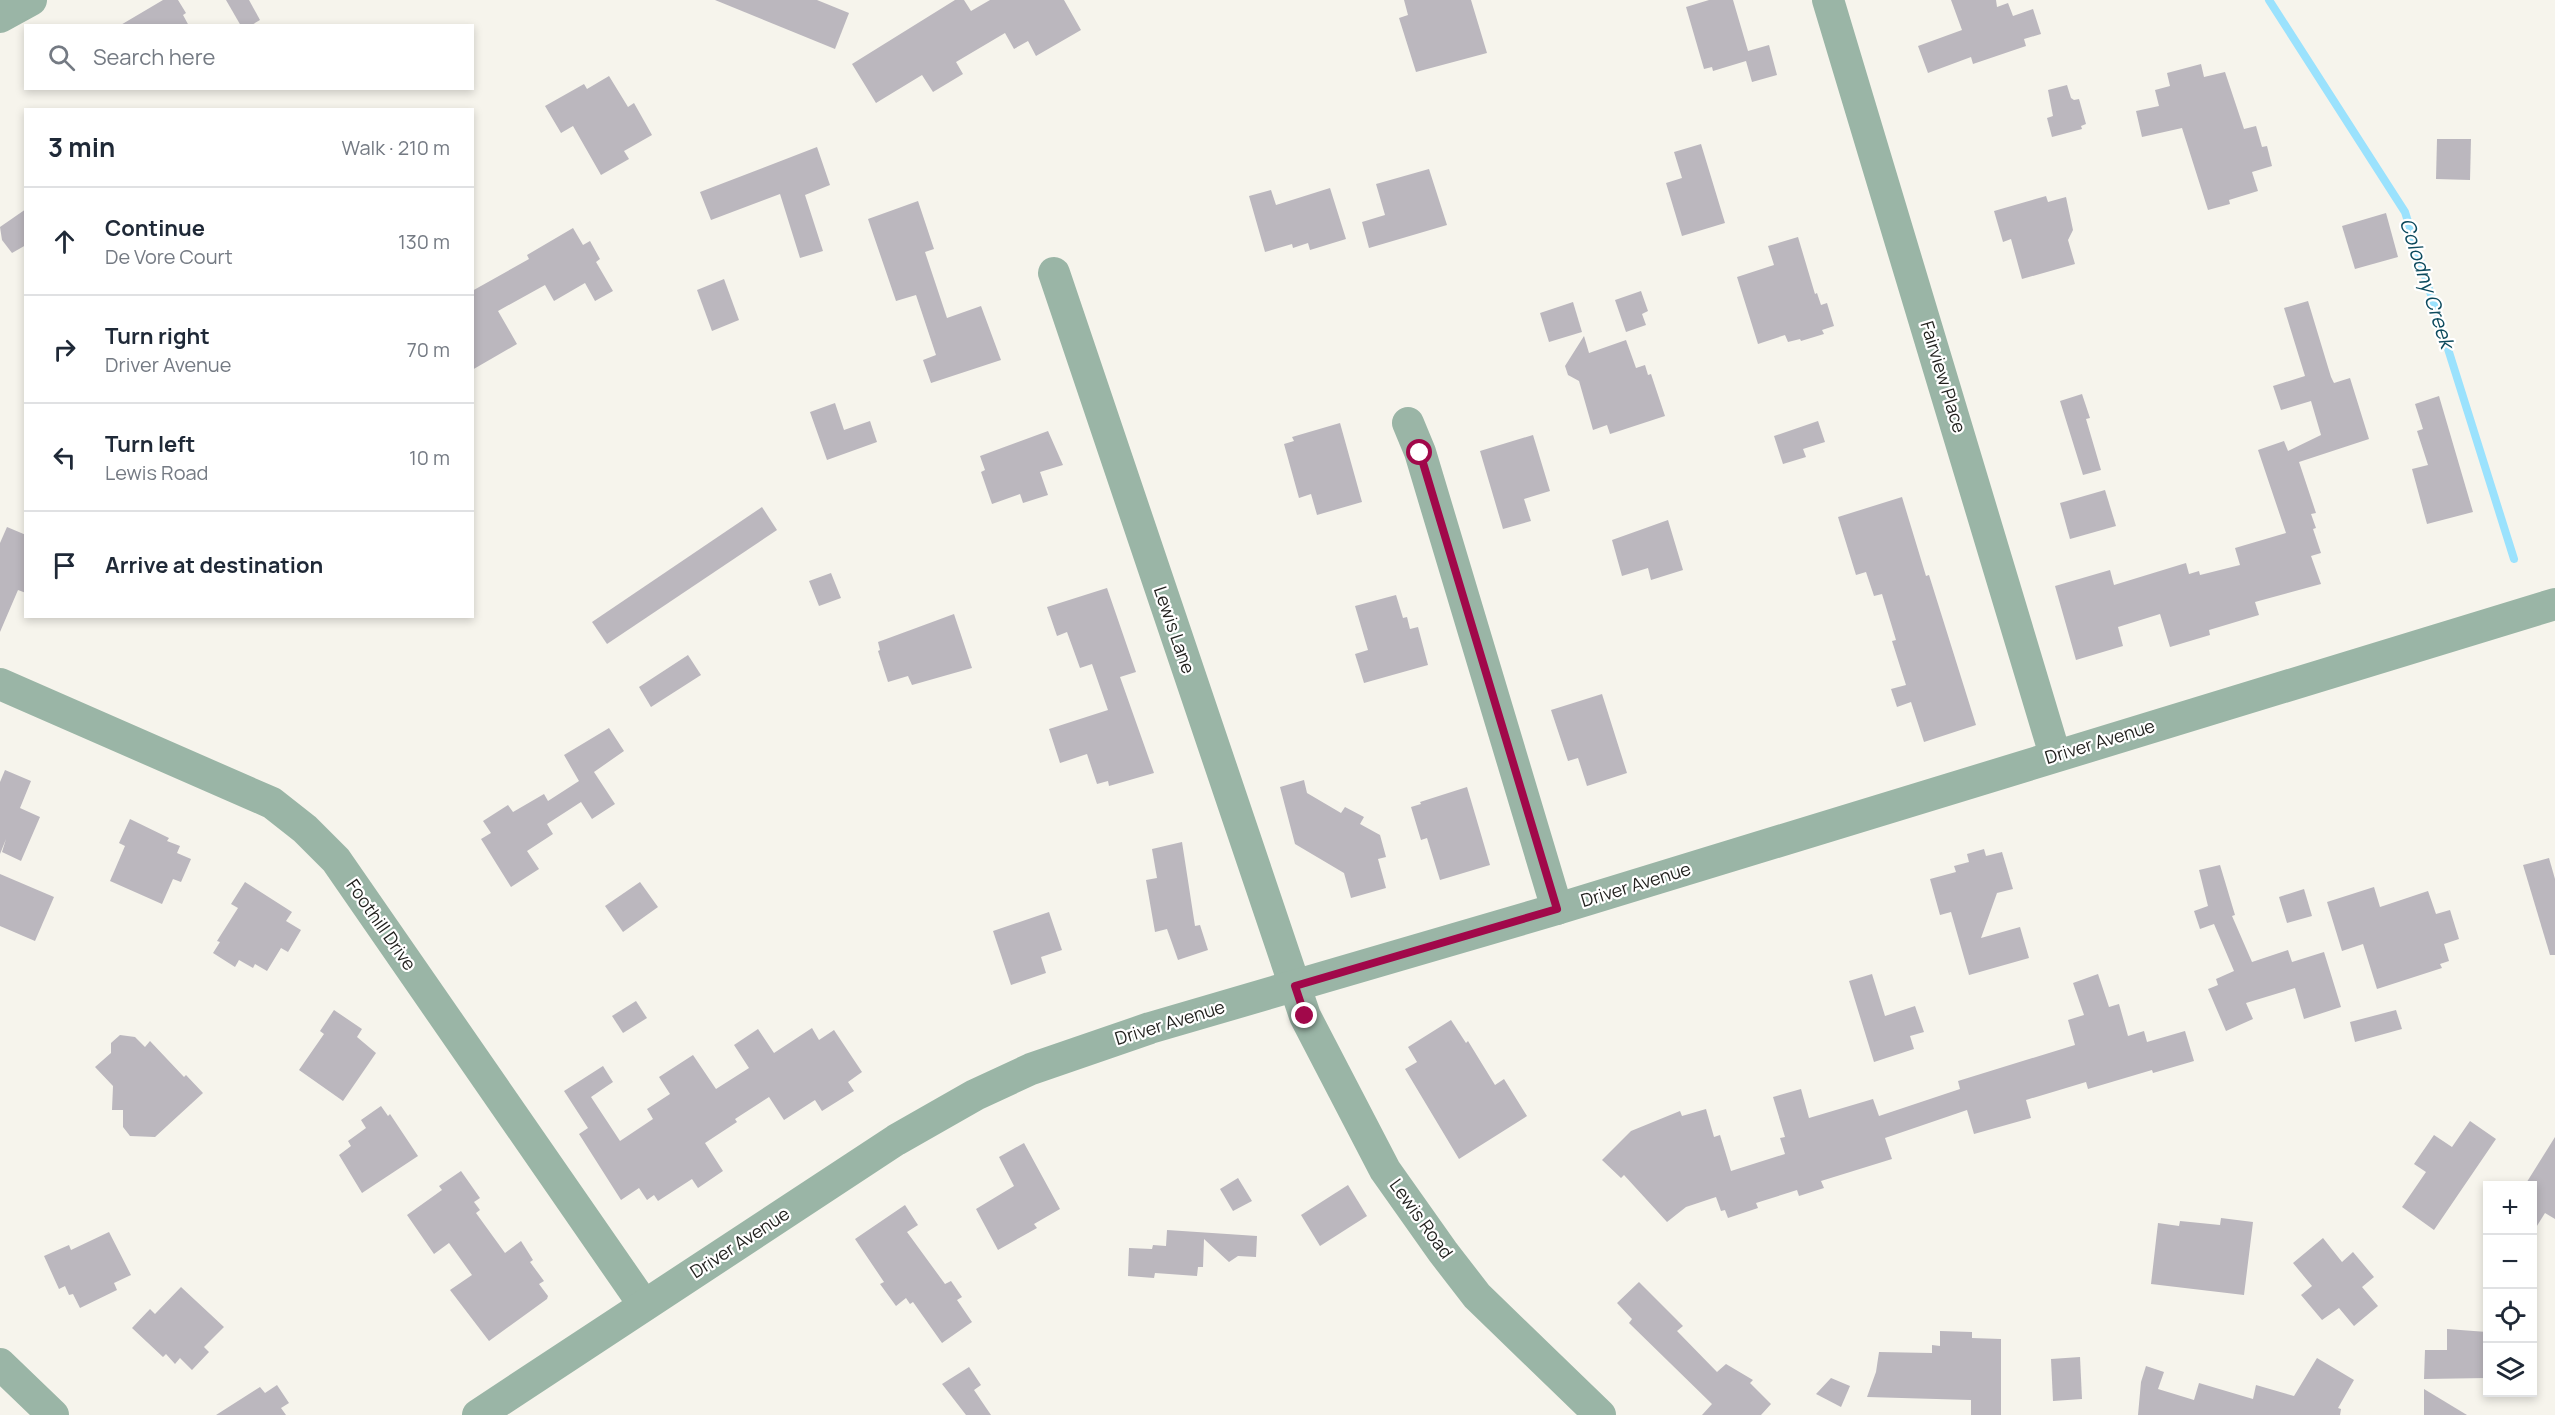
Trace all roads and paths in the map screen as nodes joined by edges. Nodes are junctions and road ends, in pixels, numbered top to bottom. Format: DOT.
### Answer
graph roads {
  1 [pos="32,0"];
  2 [pos="1828,0"];
  3 [pos="0,17"];
  4 [pos="1054,273"];
  5 [pos="1407,423"];
  6 [pos="2555,604"];
  7 [pos="0,684"];
  8 [pos="2055,755"];
  9 [pos="1557,909"];
  10 [pos="1295,986"];
  11 [pos="644,1305"];
  12 [pos="0,1364"];
  13 [pos="53,1415"];
  14 [pos="478,1415"];
  15 [pos="1600,1415"];
  1 -- 3 [label="street"];
  2 -- 8 [label="street, Fairview Place"];
  4 -- 10 [label="street, Lewis Lane"];
  5 -- 9 [label="street"];
  6 -- 8 [label="street, Driver Avenue"];
  7 -- 11 [label="street, Foothill Drive"];
  8 -- 9 [label="street, Driver Avenue"];
  9 -- 10 [label="street, Driver Avenue"];
  10 -- 11 [label="street, Driver Avenue"];
  10 -- 15 [label="street, Lewis Road"];
  11 -- 14 [label="street, Driver Avenue"];
  12 -- 13 [label="street"];
}
